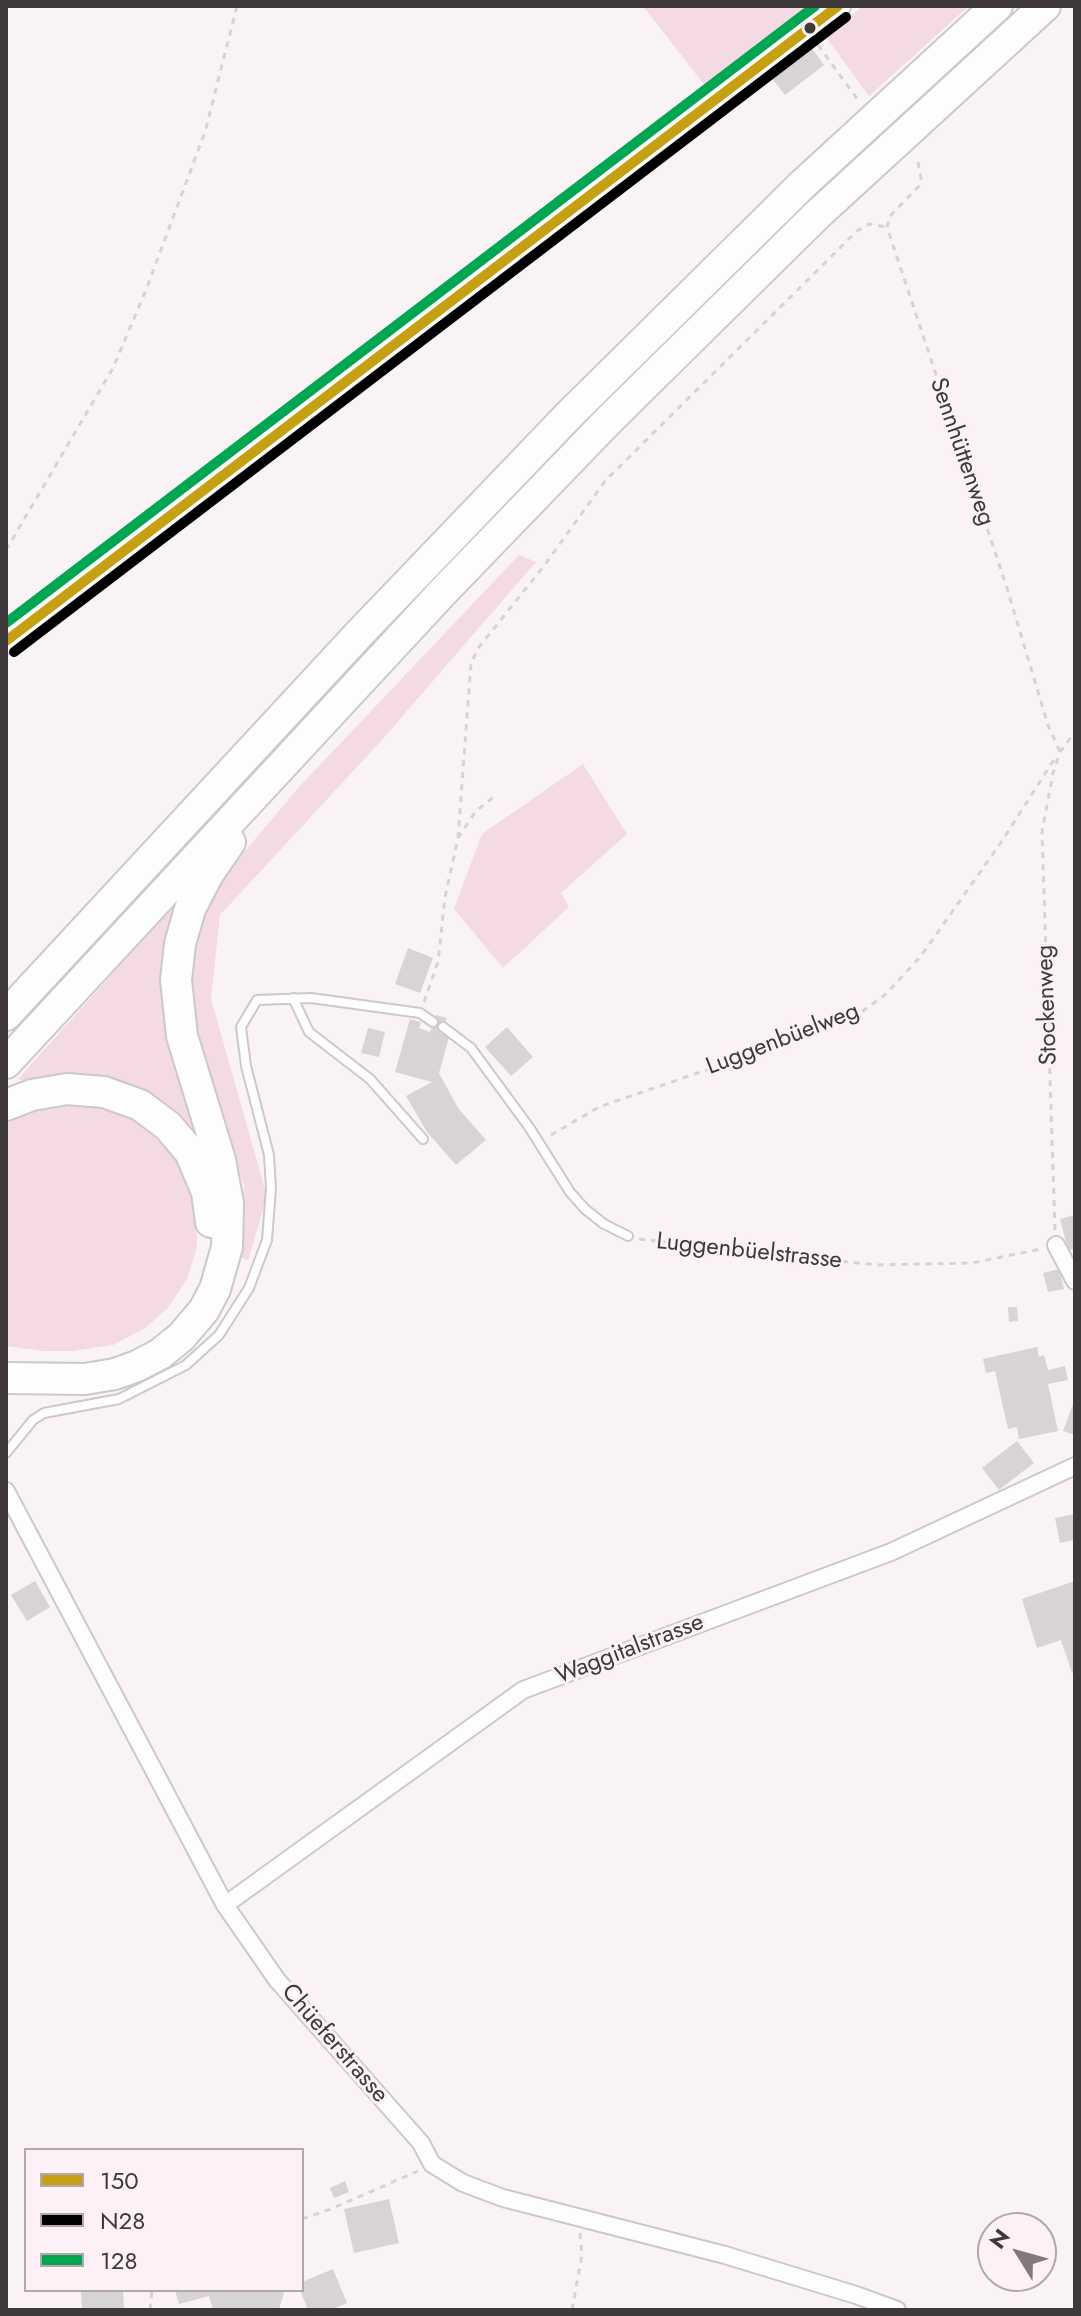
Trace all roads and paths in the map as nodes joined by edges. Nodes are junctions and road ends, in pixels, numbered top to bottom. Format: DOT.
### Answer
graph roads {
  1 [pos="237,6"];
  2 [pos="838,6"];
  3 [pos="997,6"];
  4 [pos="1045,6"];
  5 [pos="807,29"];
  6 [pos="858,100"];
  7 [pos="918,162"];
  8 [pos="887,227"];
  9 [pos="6,550"];
  10 [pos="6,641"];
  11 [pos="1075,732"];
  12 [pos="1060,752"];
  13 [pos="290,755"];
  14 [pos="495,796"];
  15 [pos="458,838"];
  16 [pos="33,986"];
  17 [pos="293,998"];
  18 [pos="6,1005"];
  19 [pos="420,1013"];
  20 [pos="6,1015"];
  21 [pos="433,1022"];
  22 [pos="443,1027"];
  23 [pos="6,1063"];
  24 [pos="6,1105"];
  25 [pos="536,1137"];
  26 [pos="423,1139"];
  27 [pos="628,1236"];
  28 [pos="1056,1245"];
  29 [pos="1075,1281"];
  30 [pos="6,1359"];
  31 [pos="6,1378"];
  32 [pos="6,1453"];
  33 [pos="1074,1471"];
  34 [pos="6,1491"];
  35 [pos="225,1905"];
  36 [pos="432,2164"];
  37 [pos="304,2218"];
  38 [pos="577,2227"];
  39 [pos="572,2310"];
  40 [pos="897,2310"];
  1 -- 9 [label="path"];
  2 -- 5 [label="main road"];
  3 -- 16 [label="highway"];
  4 -- 13 [label="highway"];
  5 -- 6 [label="path"];
  5 -- 10 [label="main road"];
  7 -- 8 [label="path"];
  8 -- 12 [label="path, Sennhüttenweg"];
  8 -- 15 [label="path"];
  11 -- 12 [label="path, Stockenweg"];
  12 -- 25 [label="path, Luggenbüelweg"];
  12 -- 28 [label="path, Stockenweg"];
  13 -- 23 [label="highway"];
  13 -- 31 [label="highway"];
  14 -- 15 [label="path"];
  15 -- 19 [label="path"];
  16 -- 18 [label="highway"];
  16 -- 20 [label="highway"];
  17 -- 19 [label="lane"];
  17 -- 26 [label="lane"];
  17 -- 32 [label="lane"];
  19 -- 21 [label="lane"];
  22 -- 25 [label="lane, Luggenbüelstrasse"];
  24 -- 30 [label="highway"];
  25 -- 27 [label="lane, Luggenbüelstrasse"];
  27 -- 28 [label="path, Luggenbüelstrasse"];
  28 -- 29 [label="street"];
  33 -- 35 [label="street, Waggitalstrasse"];
  34 -- 35 [label="street, Chüeferstrasse"];
  35 -- 36 [label="street, Chüeferstrasse"];
  36 -- 37 [label="path"];
  36 -- 40 [label="street, Chüeferstrasse"];
  38 -- 39 [label="path"];
}
